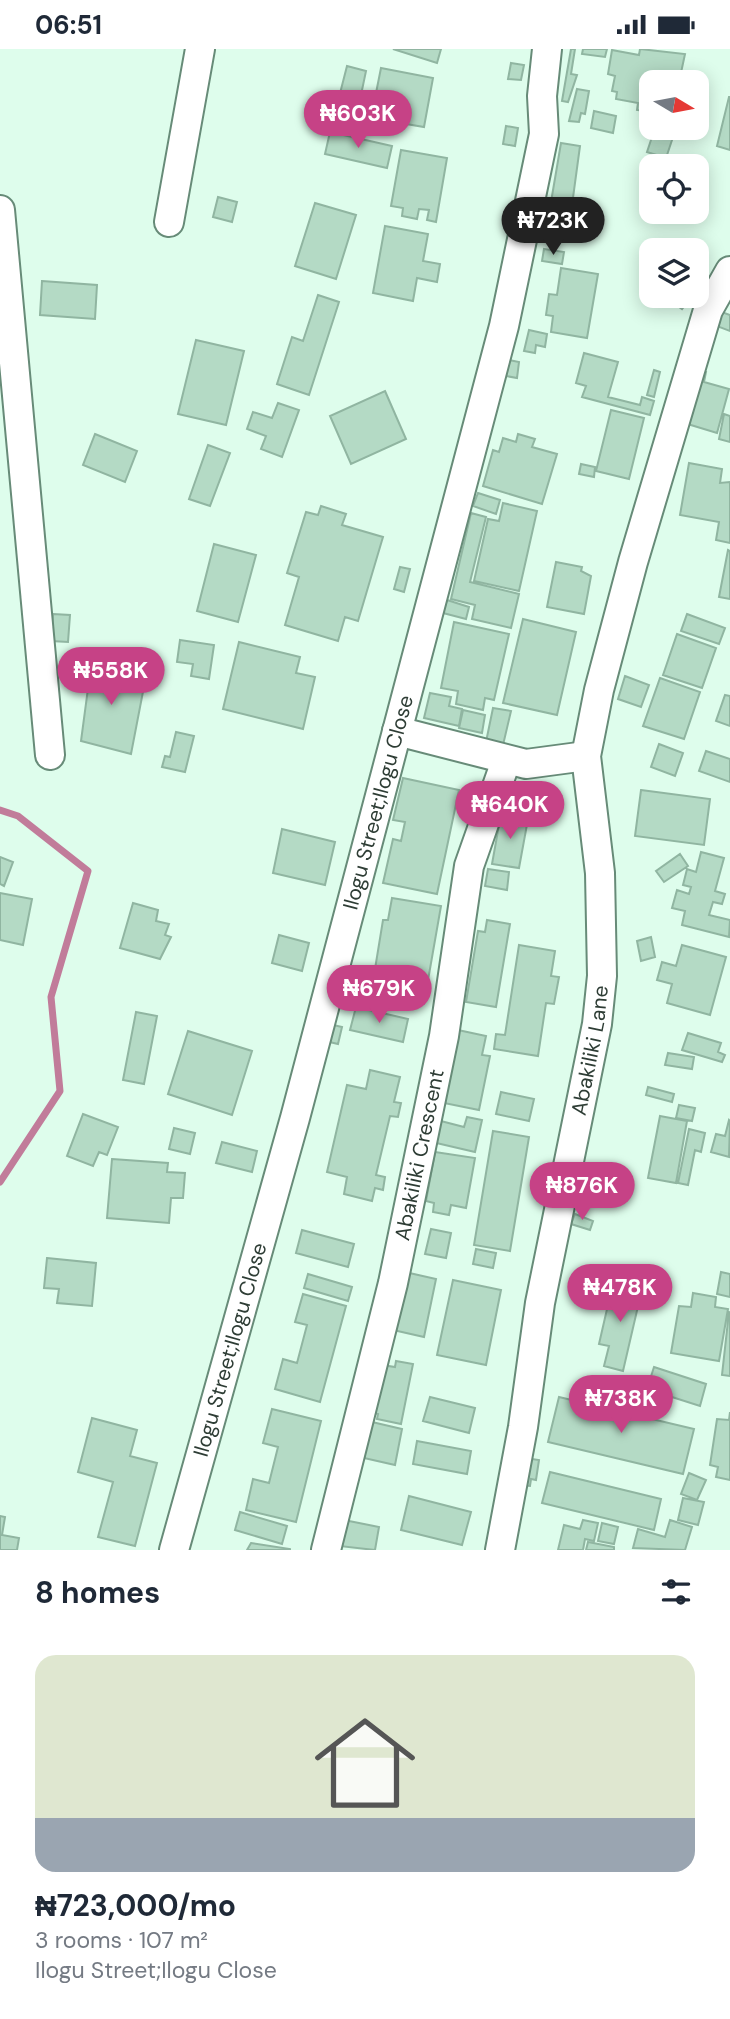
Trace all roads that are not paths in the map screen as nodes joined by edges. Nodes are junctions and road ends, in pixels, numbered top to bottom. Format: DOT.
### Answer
graph roads {
  1 [pos="200,49"];
  2 [pos="547,49"];
  3 [pos="0,210"];
  4 [pos="169,222"];
  5 [pos="730,271"];
  6 [pos="7,360"];
  7 [pos="397,731"];
  8 [pos="50,755"];
  9 [pos="586,756"];
  10 [pos="506,761"];
  11 [pos="174,1550"];
  12 [pos="326,1550"];
  13 [pos="500,1550"];
  1 -- 4 [label="street"];
  2 -- 7 [label="street, Ilogu Street;Ilogu Close"];
  3 -- 6 [label="street"];
  5 -- 9 [label="street, Abakiliki Lane"];
  6 -- 8 [label="street"];
  7 -- 10 [label="street"];
  7 -- 11 [label="street, Ilogu Street;Ilogu Close"];
  9 -- 10 [label="street"];
  9 -- 13 [label="street, Abakiliki Lane"];
  10 -- 12 [label="street, Abakiliki Crescent"];
}
